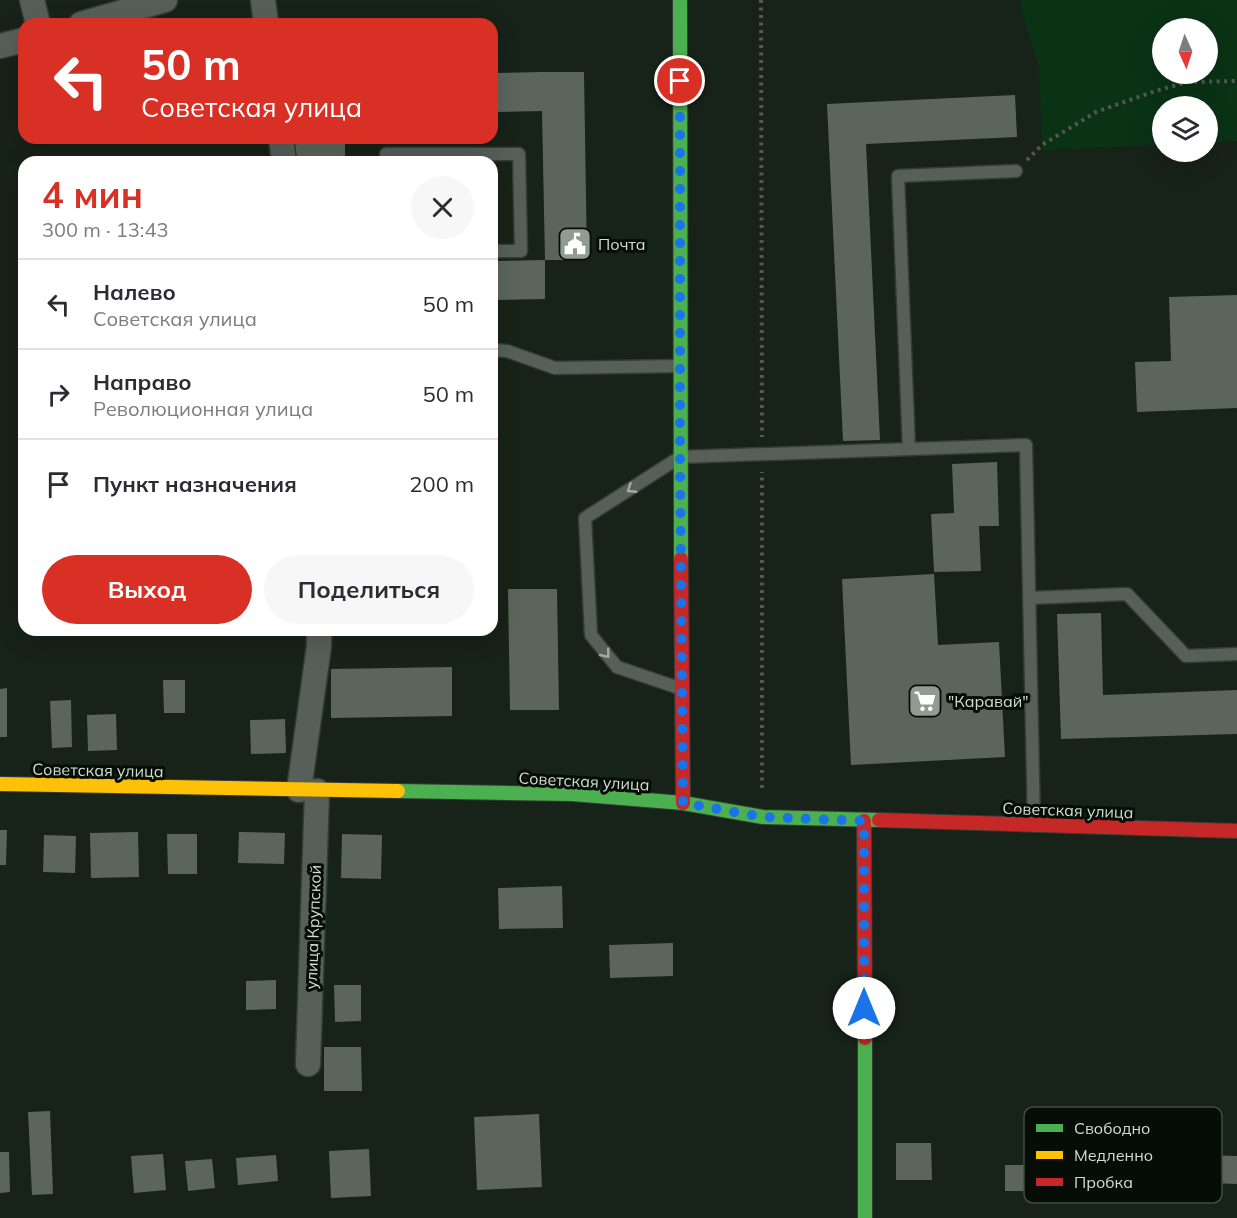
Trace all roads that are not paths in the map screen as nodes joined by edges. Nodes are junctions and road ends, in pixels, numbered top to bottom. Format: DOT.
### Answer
graph roads {
  1 [pos="32,0"];
  2 [pos="165,0"];
  3 [pos="263,0"];
  4 [pos="680,0"];
  5 [pos="36,18"];
  6 [pos="102,18"];
  7 [pos="265,18"];
  8 [pos="18,42"];
  9 [pos="0,46"];
  10 [pos="386,156"];
  11 [pos="1016,171"];
  12 [pos="498,251"];
  13 [pos="498,350"];
  14 [pos="680,366"];
  15 [pos="909,449"];
  16 [pos="680,457"];
  17 [pos="1029,598"];
  18 [pos="319,636"];
  19 [pos="1237,654"];
  20 [pos="682,689"];
  21 [pos="0,784"];
  22 [pos="308,791"];
  23 [pos="683,803"];
  24 [pos="864,821"];
  25 [pos="1034,826"];
  26 [pos="1237,831"];
  27 [pos="308,1064"];
  28 [pos="865,1218"];
  1 -- 5 [label="street"];
  2 -- 6 [label="street"];
  3 -- 7 [label="street"];
  4 -- 14 [label="street"];
  8 -- 9 [label="street"];
  10 -- 12 [label="lane"];
  11 -- 15 [label="lane"];
  13 -- 14 [label="lane"];
  14 -- 16 [label="street"];
  15 -- 16 [label="lane"];
  15 -- 17 [label="lane"];
  16 -- 20 [label="street"];
  16 -- 20 [label="lane, one-way"];
  17 -- 19 [label="lane"];
  17 -- 25 [label="lane"];
  18 -- 22 [label="street, улица Крупской"];
  20 -- 23 [label="street"];
  21 -- 22 [label="street, Советская улица"];
  22 -- 23 [label="street, Советская улица"];
  22 -- 27 [label="street, улица Крупской"];
  23 -- 24 [label="street, Советская улица"];
  24 -- 25 [label="street, Советская улица"];
  24 -- 28 [label="street"];
  25 -- 26 [label="street, Советская улица"];
}
